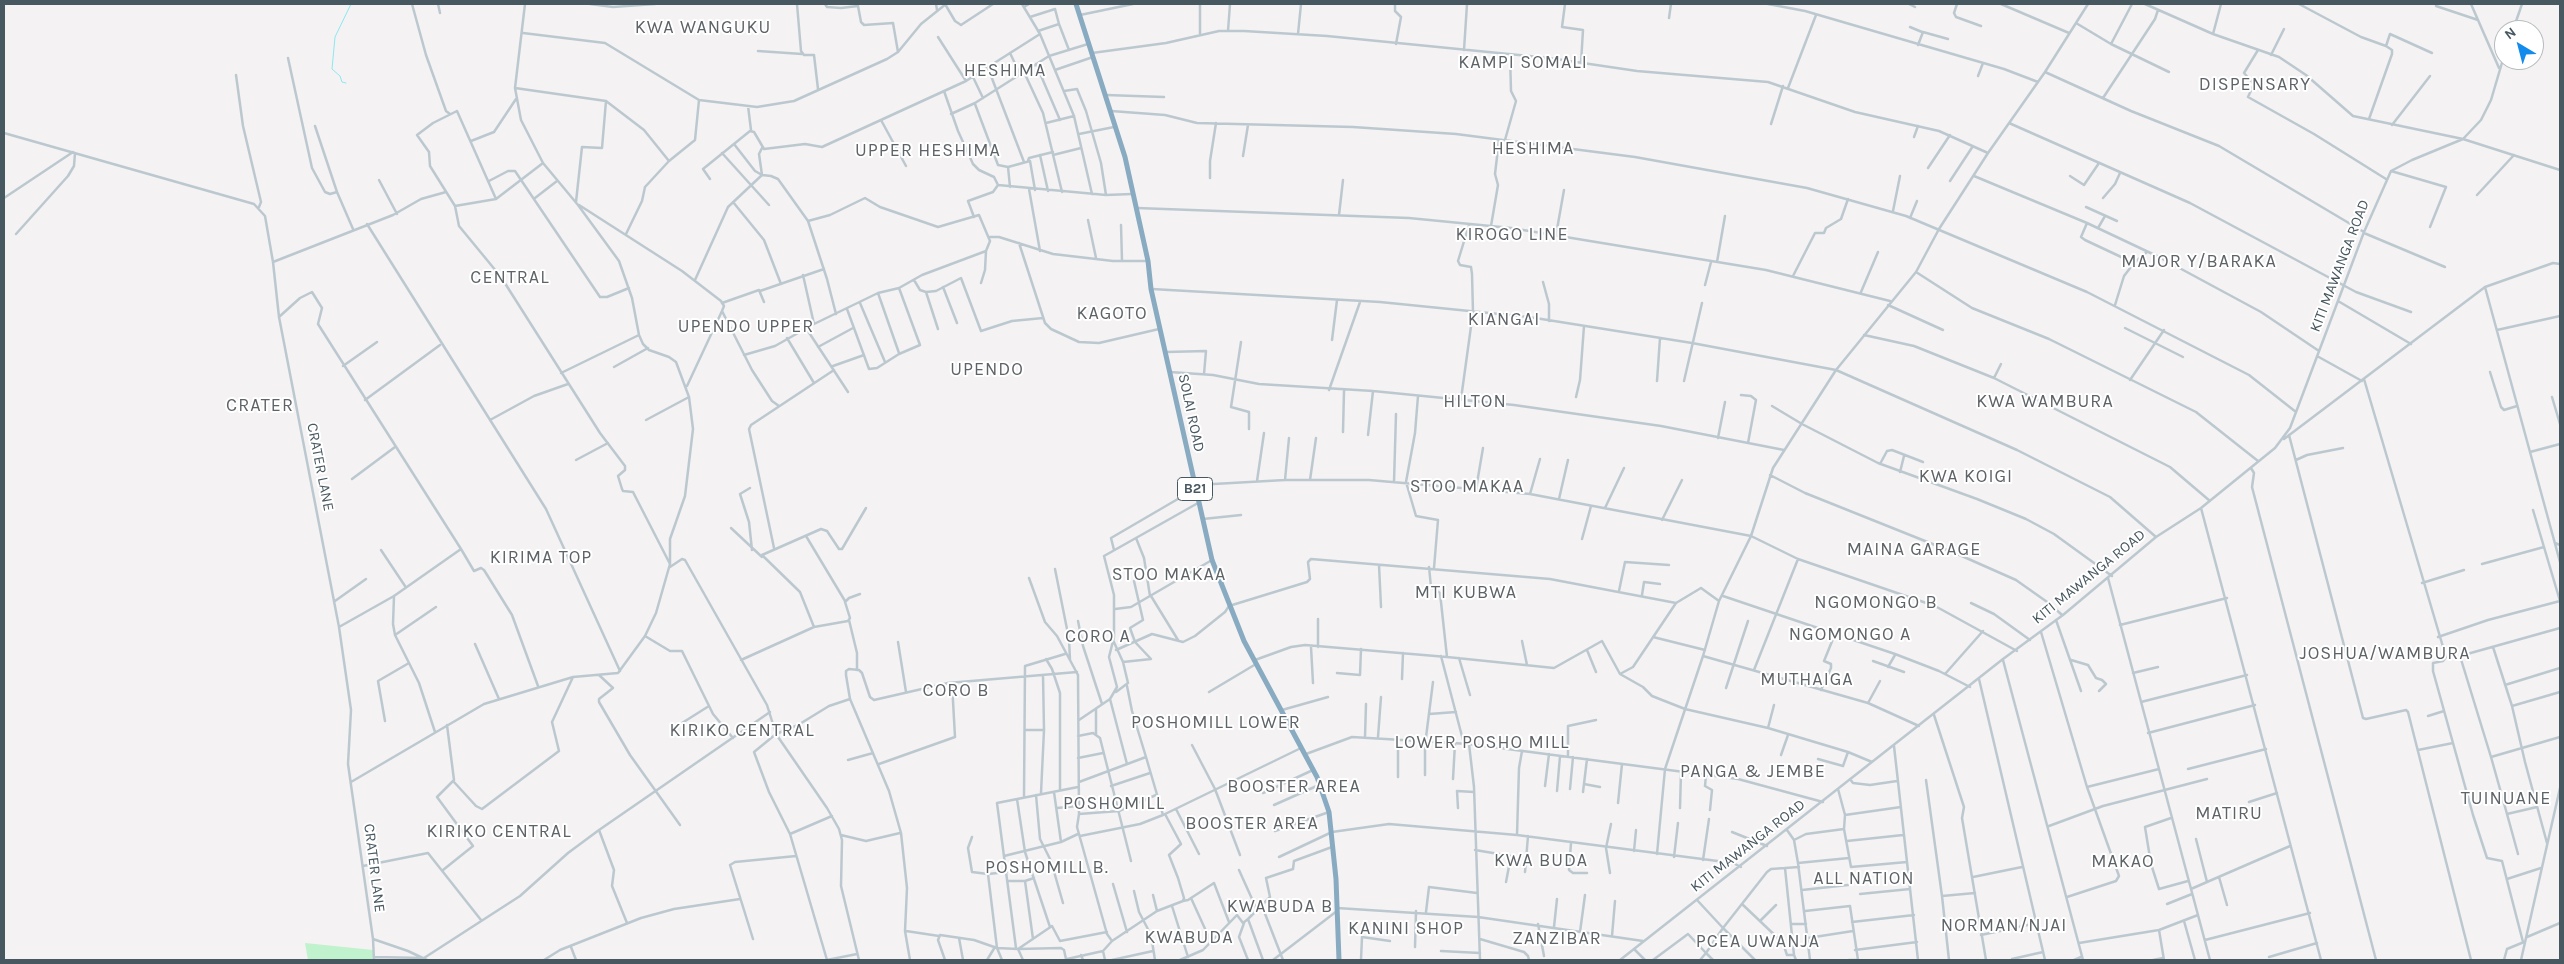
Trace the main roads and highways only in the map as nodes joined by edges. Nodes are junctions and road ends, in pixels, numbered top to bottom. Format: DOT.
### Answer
graph roads {
  1 [pos="1076,4"];
  2 [pos="1339,960"];
  1 -- 2 [label="highway, SOLAI ROAD / B21"];
}
